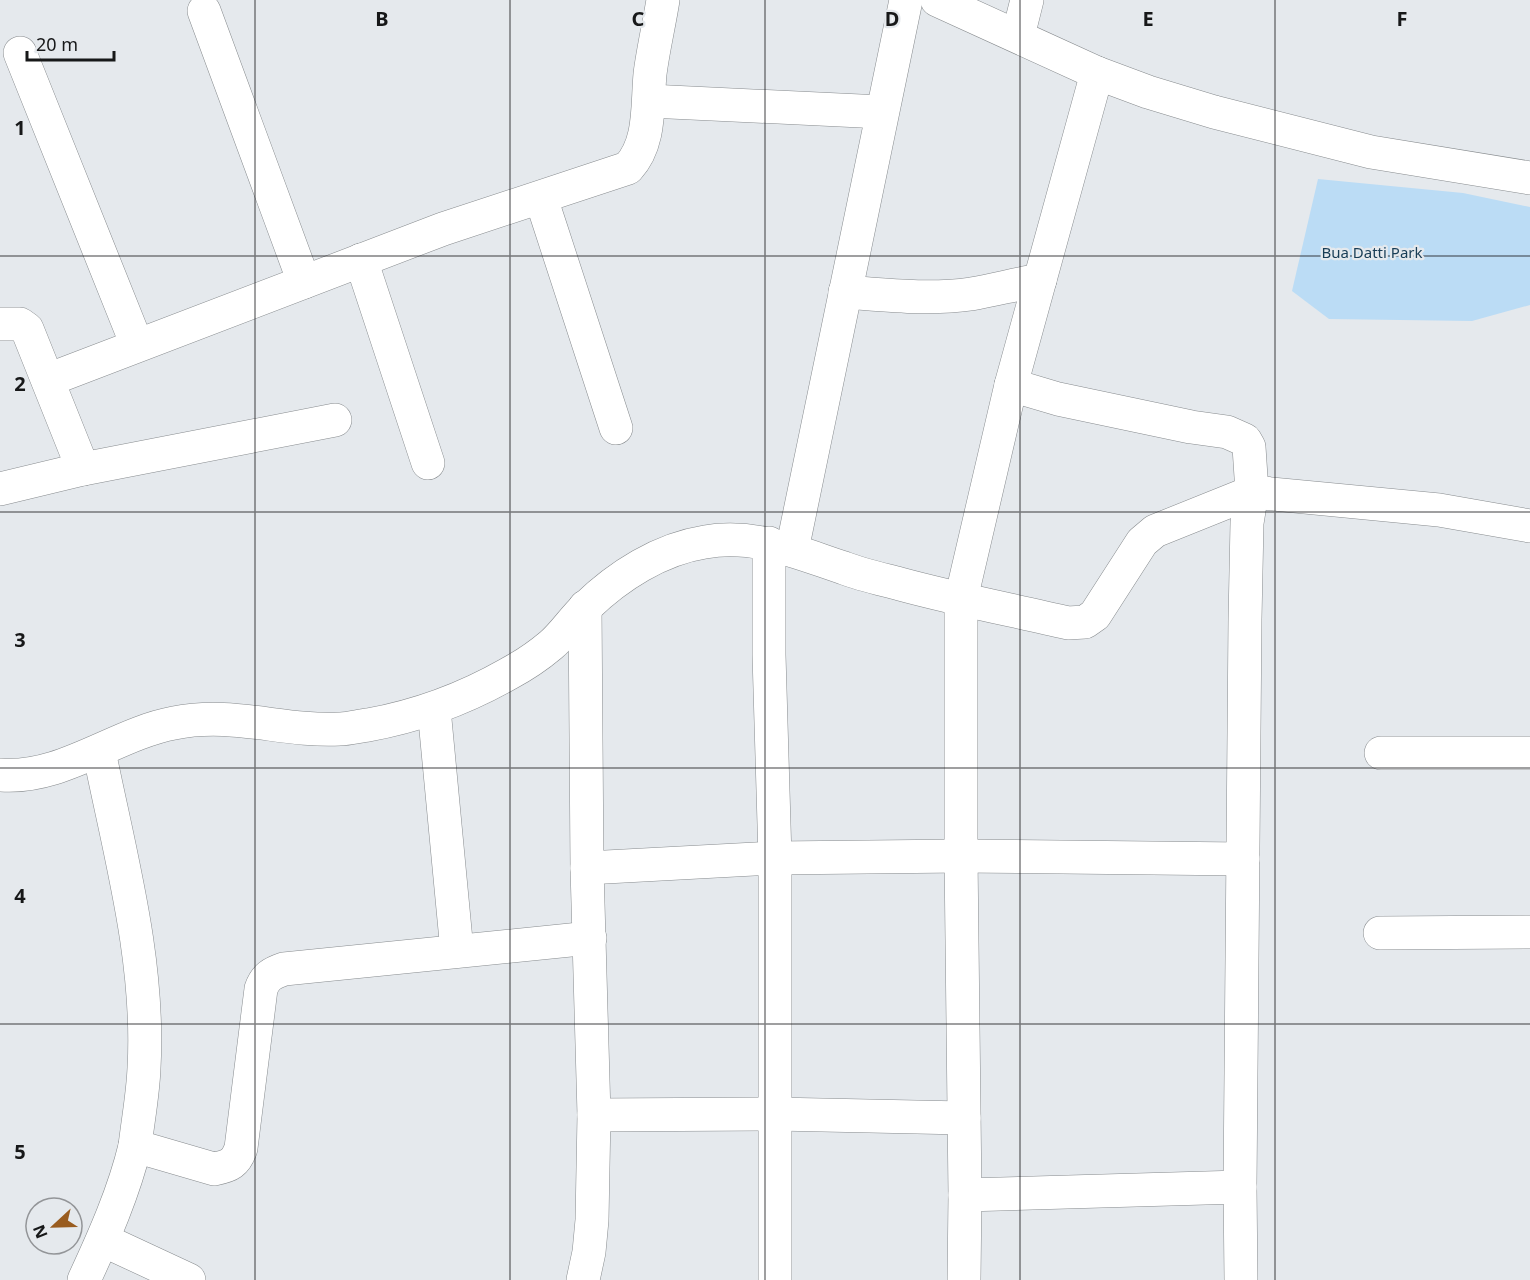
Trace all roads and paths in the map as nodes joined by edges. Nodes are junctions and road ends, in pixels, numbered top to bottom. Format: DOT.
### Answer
graph roads {
  1 [pos="663,0"];
  2 [pos="906,0"];
  3 [pos="937,0"];
  4 [pos="1027,0"];
  5 [pos="204,11"];
  6 [pos="1018,36"];
  7 [pos="20,53"];
  8 [pos="1097,73"];
  9 [pos="649,102"];
  10 [pos="882,112"];
  11 [pos="1530,178"];
  12 [pos="542,198"];
  13 [pos="361,260"];
  14 [pos="1040,280"];
  15 [pos="304,282"];
  16 [pos="845,292"];
  17 [pos="0,324"];
  18 [pos="137,345"];
  19 [pos="48,380"];
  20 [pos="1011,385"];
  21 [pos="335,420"];
  22 [pos="616,428"];
  23 [pos="428,463"];
  24 [pos="83,468"];
  25 [pos="0,489"];
  26 [pos="1252,492"];
  27 [pos="1530,526"];
  28 [pos="780,546"];
  29 [pos="962,599"];
  30 [pos="585,607"];
  31 [pos="435,709"];
  32 [pos="99,751"];
  33 [pos="1382,753"];
  34 [pos="1530,753"];
  35 [pos="0,775"];
  36 [pos="961,856"];
  37 [pos="775,858"];
  38 [pos="1243,859"];
  39 [pos="587,868"];
  40 [pos="1530,932"];
  41 [pos="1380,933"];
  42 [pos="590,938"];
  43 [pos="457,951"];
  44 [pos="594,1114"];
  45 [pos="776,1114"];
  46 [pos="964,1118"];
  47 [pos="135,1146"];
  48 [pos="1240,1187"];
  49 [pos="965,1195"];
  50 [pos="103,1240"];
  51 [pos="84,1280"];
  52 [pos="189,1280"];
  53 [pos="583,1280"];
  54 [pos="775,1280"];
  55 [pos="964,1280"];
  56 [pos="1241,1280"];
  1 -- 9 [label="street"];
  2 -- 10 [label="street"];
  3 -- 6 [label="street"];
  4 -- 6 [label="street"];
  5 -- 15 [label="street"];
  6 -- 8 [label="street"];
  7 -- 18 [label="street"];
  8 -- 11 [label="street"];
  8 -- 14 [label="street"];
  9 -- 10 [label="street"];
  9 -- 12 [label="street"];
  10 -- 16 [label="street"];
  12 -- 13 [label="street"];
  12 -- 22 [label="street"];
  13 -- 15 [label="street"];
  13 -- 23 [label="street"];
  14 -- 16 [label="street"];
  14 -- 20 [label="street"];
  15 -- 18 [label="street"];
  16 -- 28 [label="street"];
  17 -- 19 [label="street"];
  18 -- 19 [label="street"];
  19 -- 24 [label="street"];
  20 -- 26 [label="street"];
  20 -- 29 [label="street"];
  21 -- 24 [label="street"];
  24 -- 25 [label="street"];
  26 -- 27 [label="street"];
  26 -- 29 [label="street"];
  26 -- 38 [label="street"];
  28 -- 29 [label="street"];
  28 -- 30 [label="street"];
  28 -- 37 [label="street"];
  29 -- 36 [label="street"];
  30 -- 31 [label="street"];
  30 -- 39 [label="street"];
  31 -- 32 [label="street"];
  31 -- 43 [label="street"];
  32 -- 35 [label="street"];
  32 -- 47 [label="street"];
  33 -- 34 [label="street"];
  36 -- 37 [label="street"];
  36 -- 38 [label="street"];
  36 -- 46 [label="street"];
  37 -- 39 [label="street"];
  37 -- 45 [label="street"];
  38 -- 48 [label="street"];
  39 -- 42 [label="street"];
  40 -- 41 [label="street"];
  42 -- 43 [label="street"];
  42 -- 44 [label="street"];
  43 -- 47 [label="street"];
  44 -- 45 [label="street"];
  44 -- 53 [label="street"];
  45 -- 46 [label="street"];
  45 -- 54 [label="street"];
  46 -- 49 [label="street"];
  47 -- 50 [label="street"];
  48 -- 49 [label="street"];
  48 -- 56 [label="street"];
  49 -- 55 [label="street"];
  50 -- 51 [label="street"];
  50 -- 52 [label="street"];
}
